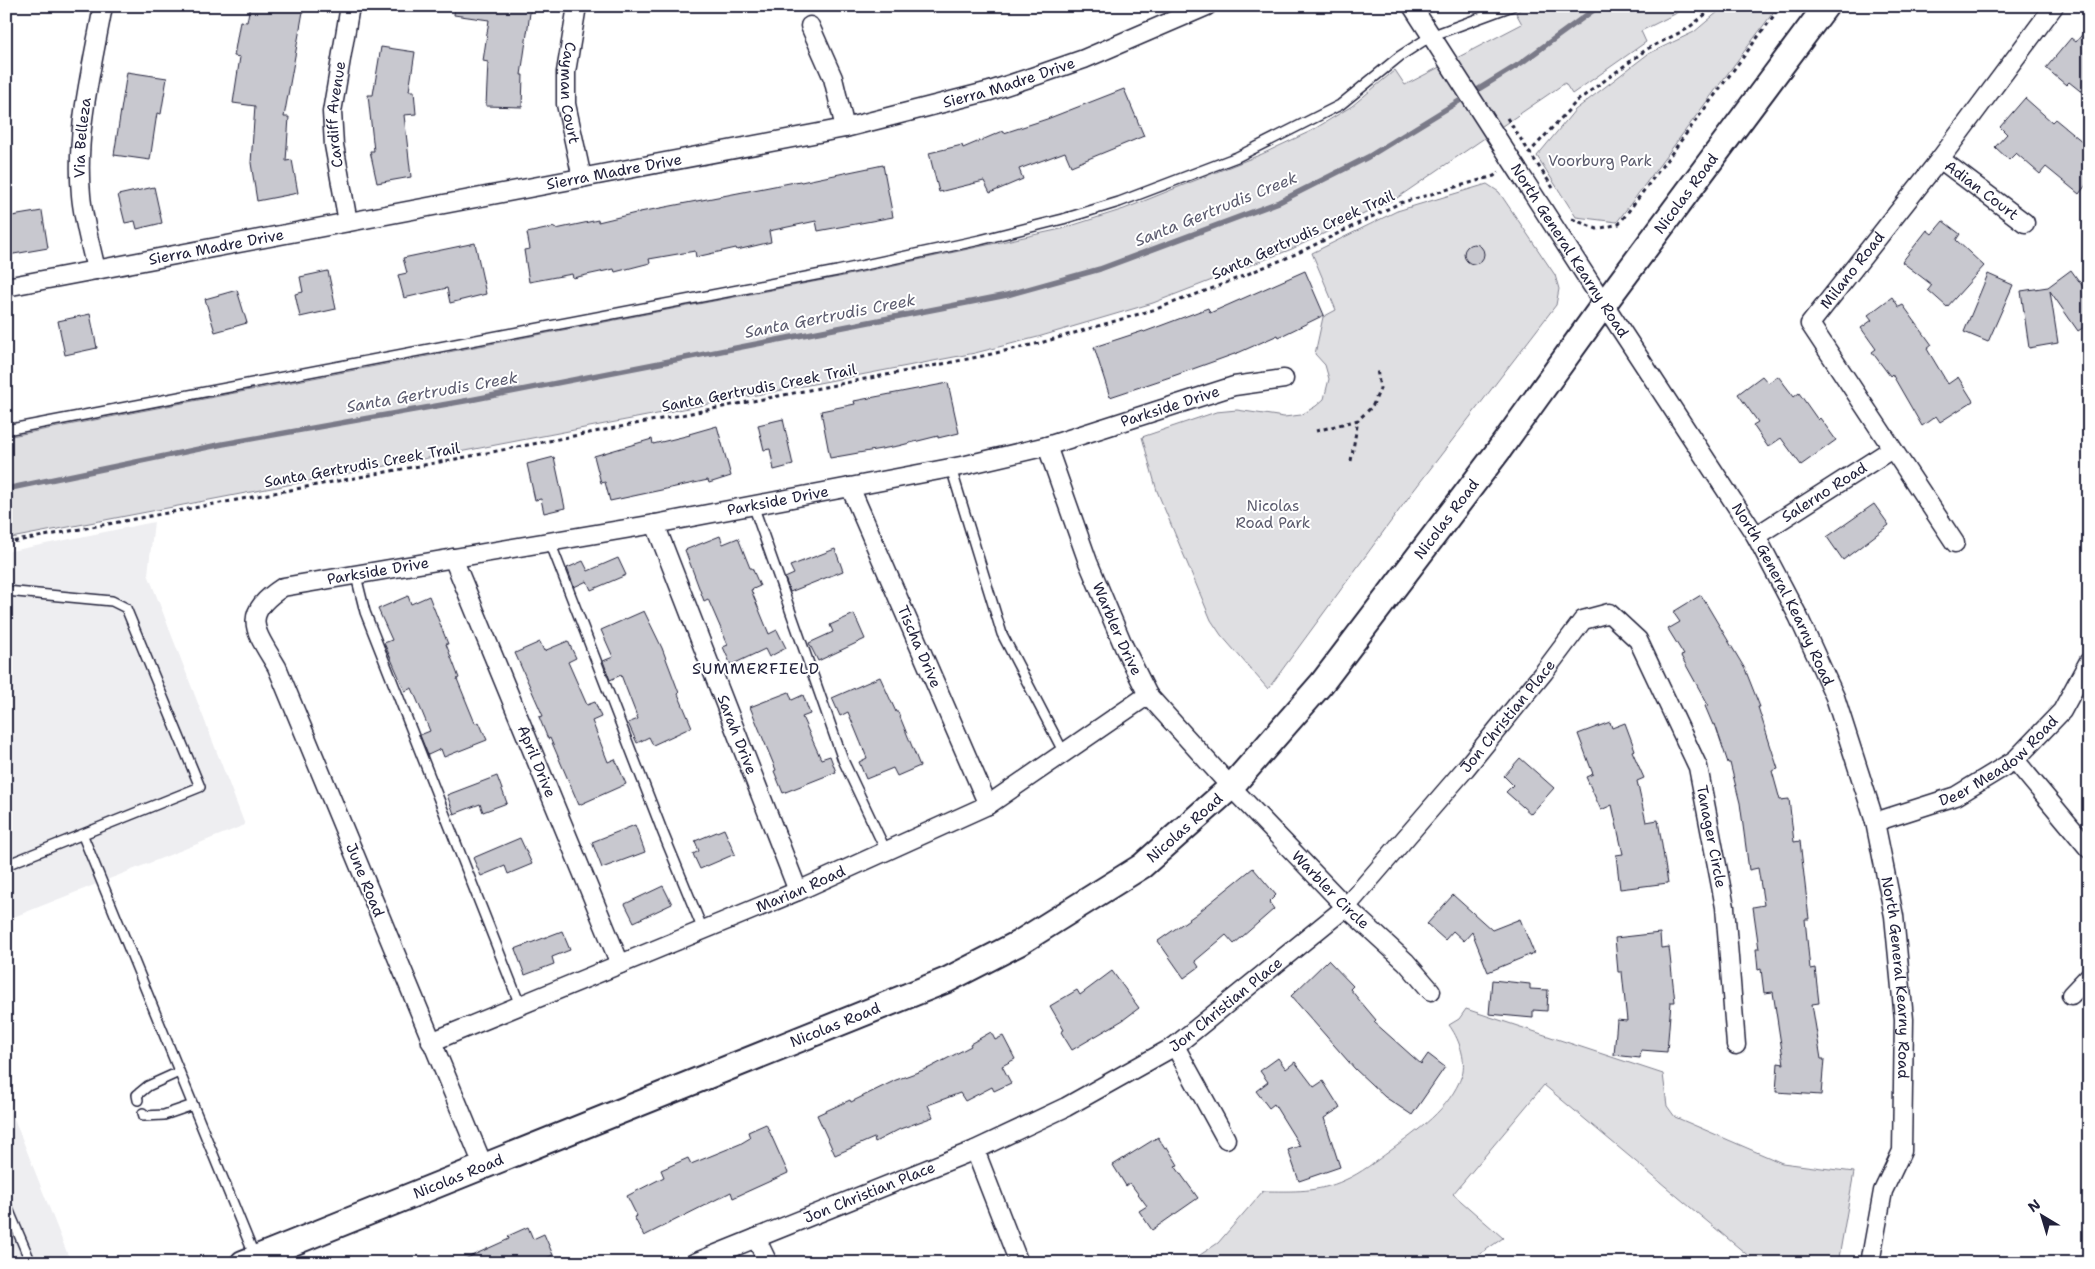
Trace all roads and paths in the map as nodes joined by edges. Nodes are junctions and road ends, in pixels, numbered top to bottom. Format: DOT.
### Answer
graph roads {
  1 [pos="103,6"];
  2 [pos="350,6"];
  3 [pos="577,6"];
  4 [pos="1207,6"];
  5 [pos="1412,6"];
  6 [pos="1512,6"];
  7 [pos="1716,6"];
  8 [pos="1781,6"];
  9 [pos="1826,6"];
  10 [pos="2054,6"];
  11 [pos="810,26"];
  12 [pos="1433,40"];
  13 [pos="845,128"];
  14 [pos="1526,146"];
  15 [pos="1530,152"];
  16 [pos="1940,159"];
  17 [pos="1494,176"];
  18 [pos="582,178"];
  19 [pos="1557,195"];
  20 [pos="1567,211"];
  21 [pos="348,222"];
  22 [pos="2025,223"];
  23 [pos="96,270"];
  24 [pos="6,288"];
  25 [pos="1604,304"];
  26 [pos="1377,369"];
  27 [pos="1284,379"];
  28 [pos="1358,420"];
  29 [pos="6,430"];
  30 [pos="1316,431"];
  31 [pos="1047,446"];
  32 [pos="1892,449"];
  33 [pos="1351,461"];
  34 [pos="951,468"];
  35 [pos="850,487"];
  36 [pos="753,505"];
  37 [pos="655,524"];
  38 [pos="1756,536"];
  39 [pos="550,542"];
  40 [pos="6,543"];
  41 [pos="1955,543"];
  42 [pos="453,558"];
  43 [pos="356,576"];
  44 [pos="6,591"];
  45 [pos="266,598"];
  46 [pos="1638,640"];
  47 [pos="2089,660"];
  48 [pos="1148,695"];
  49 [pos="1064,752"];
  50 [pos="2015,760"];
  51 [pos="1232,787"];
  52 [pos="988,806"];
  53 [pos="1875,822"];
  54 [pos="83,836"];
  55 [pos="2089,849"];
  56 [pos="886,851"];
  57 [pos="6,865"];
  58 [pos="798,891"];
  59 [pos="1346,907"];
  60 [pos="703,930"];
  61 [pos="620,964"];
  62 [pos="2089,976"];
  63 [pos="1432,991"];
  64 [pos="2071,995"];
  65 [pos="520,1005"];
  66 [pos="431,1042"];
  67 [pos="1736,1045"];
  68 [pos="1175,1046"];
  69 [pos="179,1072"];
  70 [pos="138,1100"];
  71 [pos="193,1105"];
  72 [pos="143,1113"];
  73 [pos="1226,1139"];
  74 [pos="975,1150"];
  75 [pos="483,1165"];
  76 [pos="6,1204"];
  77 [pos="756,1238"];
  78 [pos="252,1261"];
  79 [pos="31,1263"];
  80 [pos="694,1263"];
  81 [pos="768,1263"];
  82 [pos="1019,1263"];
  83 [pos="1870,1263"];
  1 -- 23 [label="street, Via Belleza"];
  2 -- 21 [label="street, Cardiff Avenue"];
  3 -- 18 [label="street, Cayman Court"];
  4 -- 13 [label="street, Sierra Madre Drive"];
  5 -- 12 [label="street, North General Kearny Road"];
  6 -- 12 [label="lane"];
  7 -- 15 [label="path"];
  8 -- 20 [label="path"];
  9 -- 25 [label="main road, Nicolas Road"];
  10 -- 16 [label="street, Milano Road"];
  11 -- 13 [label="street"];
  12 -- 25 [label="street, North General Kearny Road"];
  12 -- 29 [label="lane"];
  13 -- 18 [label="street, Sierra Madre Drive"];
  14 -- 15 [label="path"];
  15 -- 19 [label="path"];
  16 -- 22 [label="street, Adian Court"];
  16 -- 32 [label="street, Milano Road"];
  17 -- 40 [label="path, Santa Gertrudis Creek Trail"];
  18 -- 21 [label="street, Sierra Madre Drive"];
  21 -- 23 [label="street, Sierra Madre Drive"];
  23 -- 24 [label="street, Sierra Madre Drive"];
  25 -- 38 [label="street, North General Kearny Road"];
  25 -- 51 [label="main road, Nicolas Road"];
  26 -- 28 [label="path"];
  27 -- 31 [label="street, Parkside Drive"];
  28 -- 30 [label="path"];
  28 -- 33 [label="path"];
  31 -- 34 [label="street, Parkside Drive"];
  31 -- 48 [label="street, Warbler Drive"];
  32 -- 38 [label="street, Salerno Road"];
  32 -- 41 [label="street, Milano Road"];
  34 -- 35 [label="street, Parkside Drive"];
  34 -- 49 [label="lane"];
  35 -- 36 [label="street, Parkside Drive"];
  35 -- 52 [label="street, Tischa Drive"];
  36 -- 37 [label="street, Parkside Drive"];
  36 -- 56 [label="lane"];
  37 -- 39 [label="street, Parkside Drive"];
  37 -- 58 [label="street, Sarah Drive"];
  38 -- 53 [label="street, North General Kearny Road"];
  39 -- 42 [label="street, Parkside Drive"];
  39 -- 60 [label="lane"];
  42 -- 43 [label="street, Parkside Drive"];
  42 -- 61 [label="street, April Drive"];
  43 -- 45 [label="street, Parkside Drive"];
  43 -- 65 [label="lane"];
  44 -- 54 [label="lane"];
  45 -- 66 [label="street, June Road"];
  46 -- 59 [label="street, Jon Christian Place"];
  46 -- 67 [label="street, Tanager Circle"];
  47 -- 50 [label="street, Deer Meadow Road"];
  48 -- 49 [label="street, Marian Road"];
  48 -- 51 [label="street, Warbler Drive"];
  49 -- 52 [label="street, Marian Road"];
  50 -- 53 [label="street, Deer Meadow Road"];
  50 -- 55 [label="street"];
  51 -- 59 [label="street, Warbler Circle"];
  51 -- 75 [label="main road, Nicolas Road"];
  52 -- 56 [label="street, Marian Road"];
  53 -- 83 [label="street, North General Kearny Road"];
  54 -- 57 [label="lane"];
  54 -- 69 [label="lane"];
  56 -- 58 [label="street, Marian Road"];
  58 -- 60 [label="street, Marian Road"];
  59 -- 63 [label="street, Warbler Circle"];
  59 -- 68 [label="street, Jon Christian Place"];
  60 -- 61 [label="street, Marian Road"];
  61 -- 65 [label="street, Marian Road"];
  62 -- 64 [label="street"];
  65 -- 66 [label="street, Marian Road"];
  66 -- 75 [label="street, June Road"];
  68 -- 73 [label="street"];
  68 -- 74 [label="street, Jon Christian Place"];
  69 -- 70 [label="lane"];
  69 -- 71 [label="lane"];
  71 -- 72 [label="lane"];
  71 -- 78 [label="lane"];
  74 -- 77 [label="street, Jon Christian Place"];
  74 -- 82 [label="street"];
  75 -- 78 [label="main road, Nicolas Road"];
  76 -- 79 [label="lane"];
  77 -- 80 [label="street, Jon Christian Place"];
  77 -- 81 [label="street"];
}
